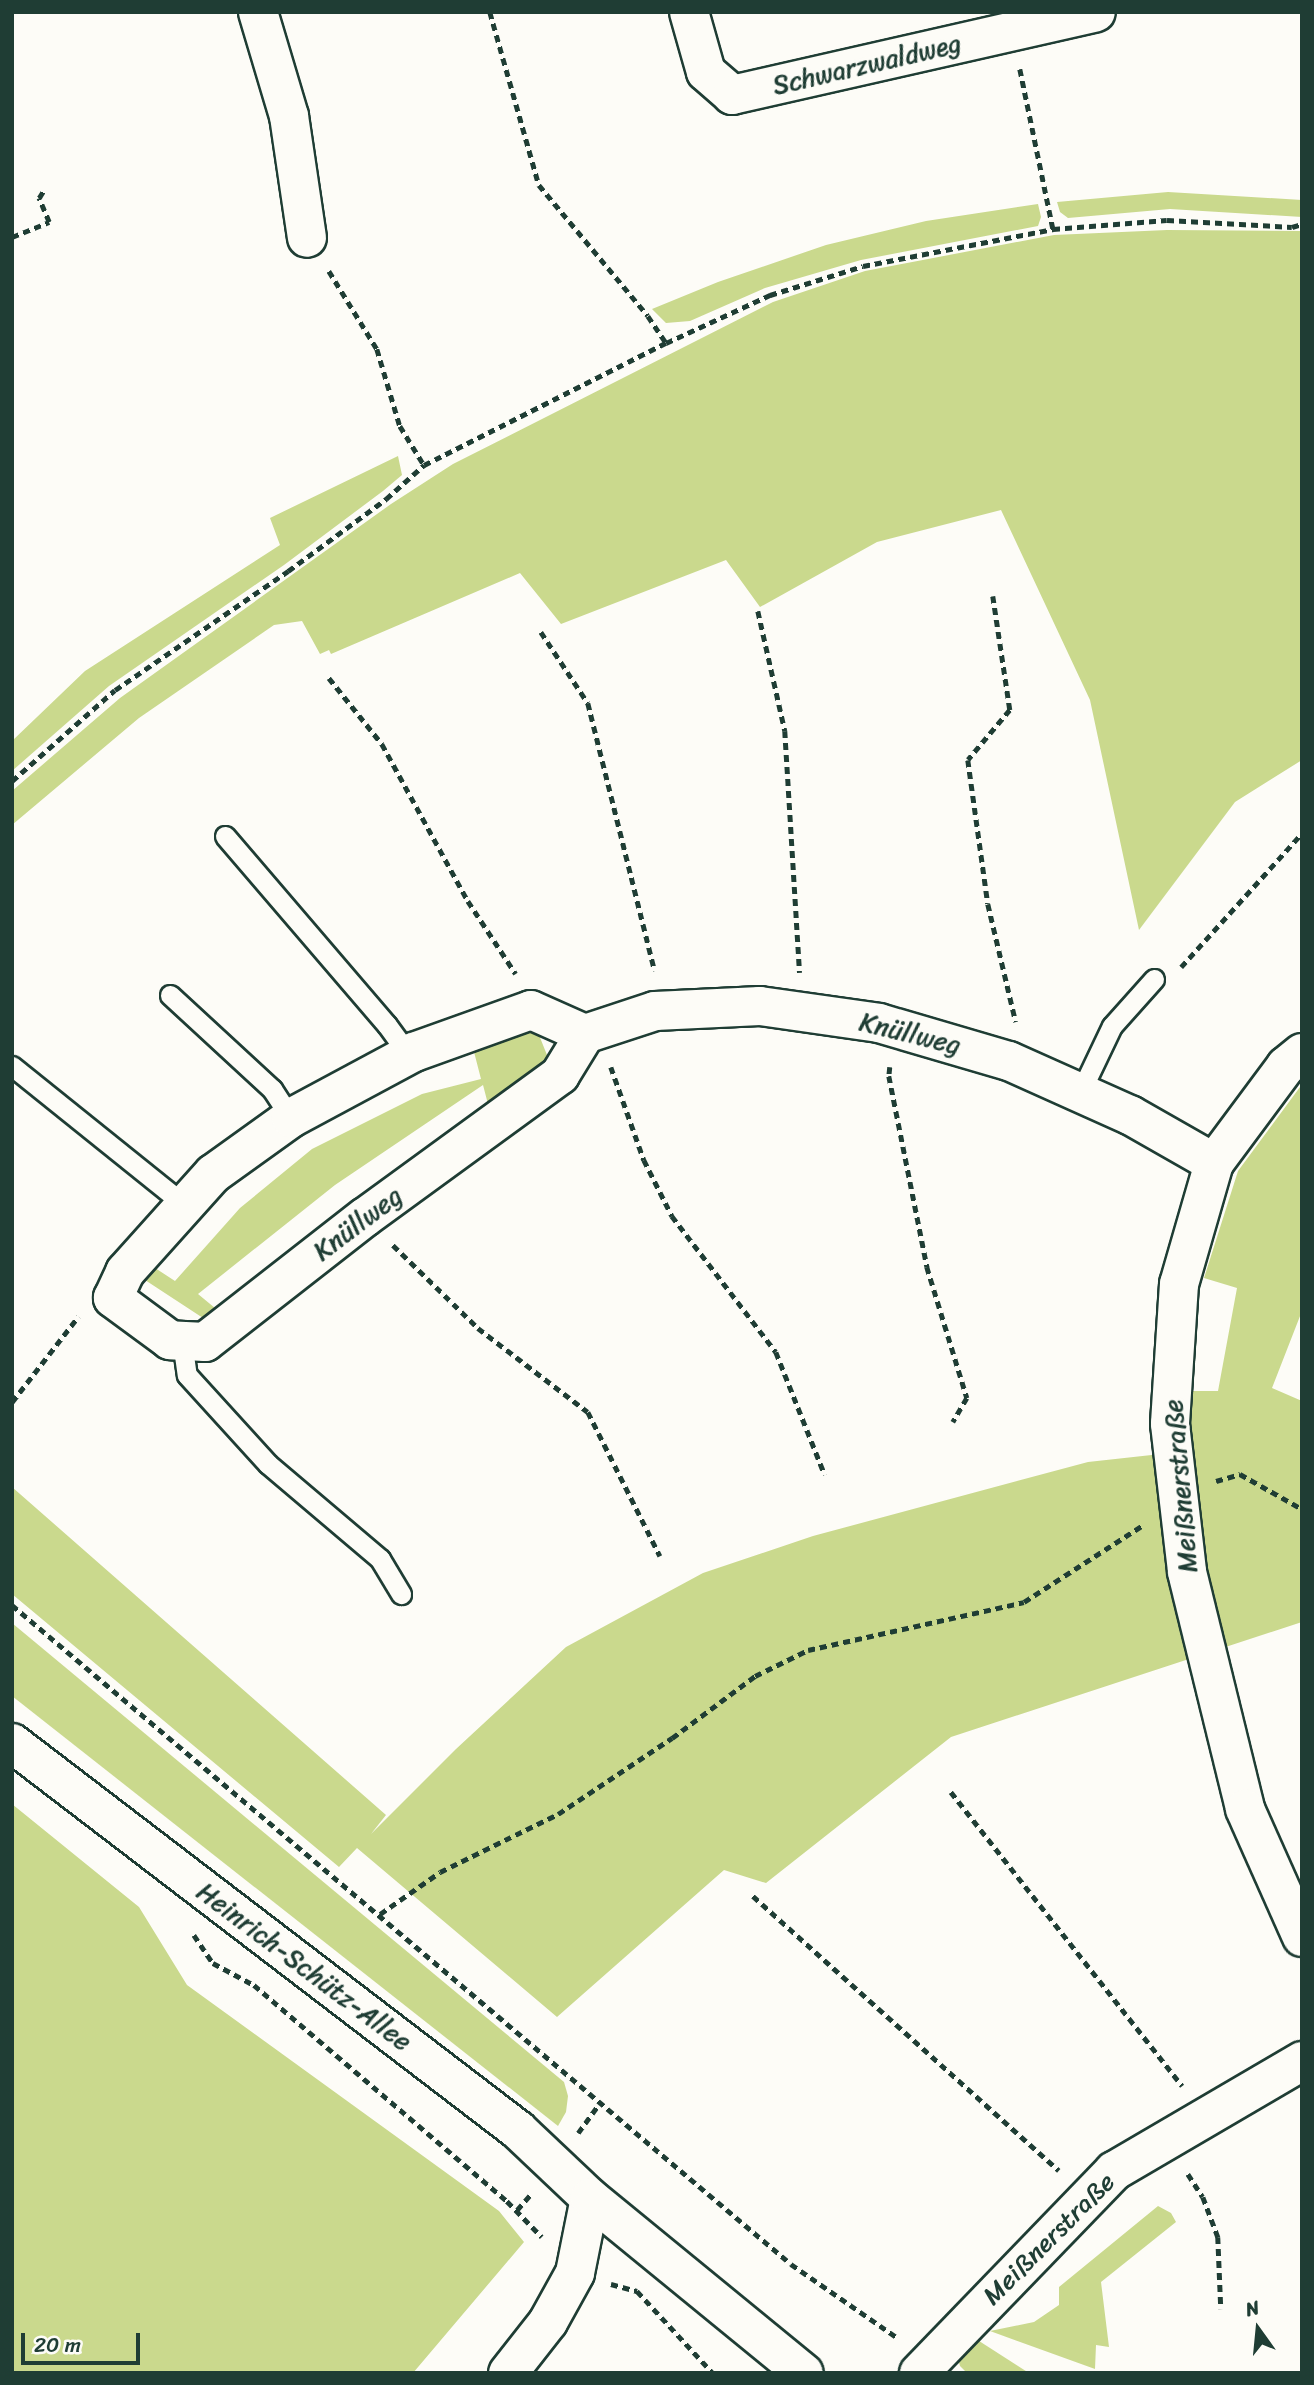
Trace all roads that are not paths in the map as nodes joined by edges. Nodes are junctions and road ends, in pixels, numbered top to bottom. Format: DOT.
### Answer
graph roads {
  1 [pos="258,12"];
  2 [pos="689,12"];
  3 [pos="1096,12"];
  4 [pos="1035,23"];
  5 [pos="307,238"];
  6 [pos="225,836"];
  7 [pos="1154,979"];
  8 [pos="170,995"];
  9 [pos="591,1032"];
  10 [pos="1302,1053"];
  11 [pos="409,1055"];
  12 [pos="12,1066"];
  13 [pos="1080,1093"];
  14 [pos="291,1118"];
  15 [pos="1214,1163"];
  16 [pos="185,1205"];
  17 [pos="182,1341"];
  18 [pos="401,1594"];
  19 [pos="12,1743"];
  20 [pos="1302,1937"];
  21 [pos="1302,2061"];
  22 [pos="590,2198"];
  23 [pos="924,2367"];
  24 [pos="508,2373"];
  25 [pos="804,2373"];
  1 -- 5 [label="street"];
  2 -- 4 [label="street, Schwarzwaldweg"];
  3 -- 4 [label="street, Schwarzwaldweg"];
  6 -- 11 [label="lane"];
  7 -- 13 [label="lane"];
  8 -- 14 [label="lane"];
  9 -- 11 [label="street"];
  9 -- 13 [label="street, Knüllweg"];
  9 -- 17 [label="street, Knüllweg"];
  10 -- 15 [label="street, Meißnerstraße"];
  11 -- 14 [label="street"];
  12 -- 16 [label="lane"];
  13 -- 15 [label="street, Knüllweg"];
  14 -- 16 [label="street"];
  15 -- 20 [label="street, Meißnerstraße"];
  16 -- 17 [label="street"];
  17 -- 18 [label="lane"];
  19 -- 22 [label="street, Heinrich-Schütz-Allee"];
  21 -- 23 [label="street, Meißnerstraße"];
  22 -- 24 [label="street"];
  22 -- 25 [label="street, Heinrich-Schütz-Allee"];
}
